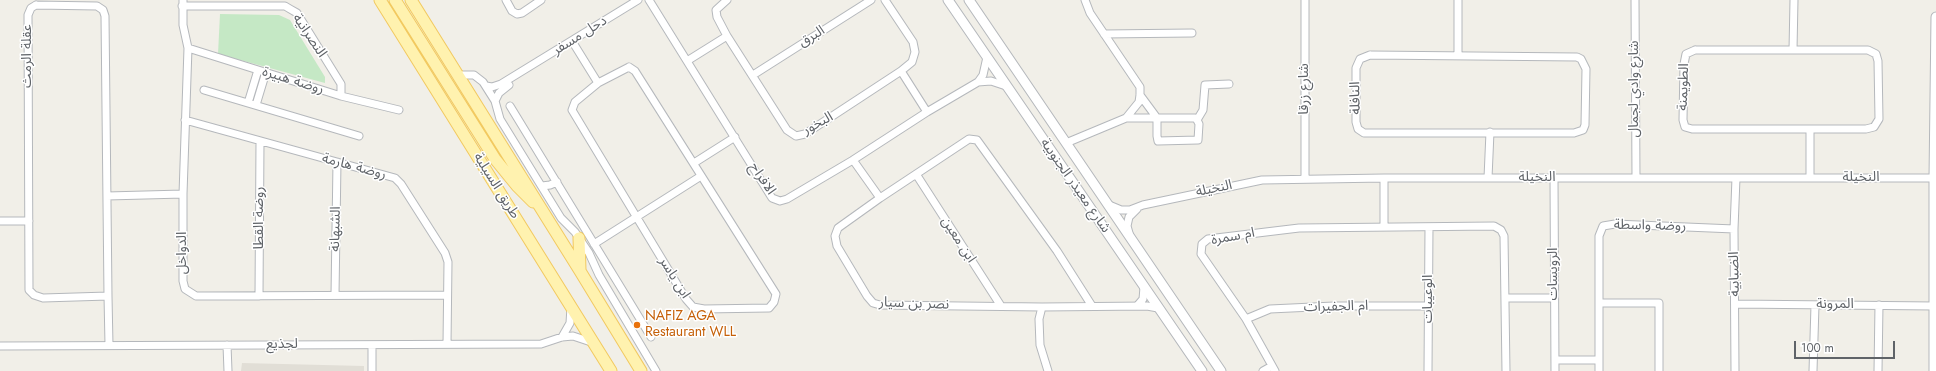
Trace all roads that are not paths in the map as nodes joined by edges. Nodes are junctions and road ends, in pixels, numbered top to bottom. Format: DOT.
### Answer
graph roads {
  1 [pos="380,0"];
  2 [pos="395,0"];
  3 [pos="411,0"];
  4 [pos="417,0"];
  5 [pos="506,0"];
  6 [pos="541,0"];
  7 [pos="638,0"];
  8 [pos="649,0"];
  9 [pos="727,0"];
  10 [pos="871,0"];
  11 [pos="885,0"];
  12 [pos="948,0"];
  13 [pos="969,0"];
  14 [pos="1085,0"];
  15 [pos="1305,0"];
  16 [pos="1458,0"];
  17 [pos="1635,0"];
  18 [pos="1794,0"];
  19 [pos="183,3"];
  20 [pos="1936,16"];
  21 [pos="430,30"];
  22 [pos="1192,32"];
  23 [pos="1104,34"];
  24 [pos="727,36"];
  25 [pos="572,41"];
  26 [pos="188,48"];
  27 [pos="1793,50"];
  28 [pos="1458,55"];
  29 [pos="987,58"];
  30 [pos="687,61"];
  31 [pos="258,70"];
  32 [pos="901,71"];
  33 [pos="266,72"];
  34 [pos="522,72"];
  35 [pos="459,75"];
  36 [pos="753,75"];
  37 [pos="978,82"];
  38 [pos="598,83"];
  39 [pos="1230,84"];
  40 [pos="486,86"];
  41 [pos="1006,86"];
  42 [pos="204,90"];
  43 [pos="341,96"];
  44 [pos="1140,96"];
  45 [pos="494,101"];
  46 [pos="248,103"];
  47 [pos="256,105"];
  48 [pos="510,106"];
  49 [pos="399,110"];
  50 [pos="927,112"];
  51 [pos="1126,118"];
  52 [pos="1157,118"];
  53 [pos="185,120"];
  54 [pos="1197,120"];
  55 [pos="1935,125"];
  56 [pos="1810,131"];
  57 [pos="1490,132"];
  58 [pos="359,136"];
  59 [pos="735,137"];
  60 [pos="260,141"];
  61 [pos="1066,143"];
  62 [pos="853,160"];
  63 [pos="337,162"];
  64 [pos="694,163"];
  65 [pos="916,174"];
  66 [pos="701,176"];
  67 [pos="1305,178"];
  68 [pos="1384,178"];
  69 [pos="1488,178"];
  70 [pos="1554,178"];
  71 [pos="1636,178"];
  72 [pos="1736,178"];
  73 [pos="1810,178"];
  74 [pos="1934,178"];
  75 [pos="557,183"];
  76 [pos="542,186"];
  77 [pos="183,194"];
  78 [pos="107,196"];
  79 [pos="548,197"];
  80 [pos="880,198"];
  81 [pos="1108,205"];
  82 [pos="1143,205"];
  83 [pos="542,210"];
  84 [pos="637,217"];
  85 [pos="0,221"];
  86 [pos="29,221"];
  87 [pos="1384,227"];
  88 [pos="1429,227"];
  89 [pos="1734,229"];
  90 [pos="579,238"];
  91 [pos="1131,238"];
  92 [pos="594,244"];
  93 [pos="580,271"];
  94 [pos="1144,287"];
  95 [pos="447,295"];
  96 [pos="108,296"];
  97 [pos="259,296"];
  98 [pos="336,296"];
  99 [pos="1506,298"];
  100 [pos="1554,298"];
  101 [pos="628,300"];
  102 [pos="614,302"];
  103 [pos="1600,303"];
  104 [pos="1735,304"];
  105 [pos="1815,305"];
  106 [pos="1879,305"];
  107 [pos="571,306"];
  108 [pos="1000,306"];
  109 [pos="1092,306"];
  110 [pos="1137,306"];
  111 [pos="1428,306"];
  112 [pos="1934,306"];
  113 [pos="1042,307"];
  114 [pos="1158,308"];
  115 [pos="621,312"];
  116 [pos="1246,319"];
  117 [pos="562,337"];
  118 [pos="651,337"];
  119 [pos="594,343"];
  120 [pos="447,344"];
  121 [pos="108,345"];
  122 [pos="229,345"];
  123 [pos="372,345"];
  124 [pos="0,346"];
  125 [pos="1555,360"];
  126 [pos="1600,360"];
  127 [pos="1273,368"];
  128 [pos="1935,370"];
  129 [pos="228,371"];
  130 [pos="232,371"];
  131 [pos="372,371"];
  132 [pos="611,371"];
  133 [pos="641,371"];
  134 [pos="656,371"];
  135 [pos="1048,371"];
  136 [pos="1202,371"];
  137 [pos="1221,371"];
  138 [pos="1263,371"];
  139 [pos="1428,371"];
  140 [pos="1506,371"];
  141 [pos="1555,371"];
  142 [pos="1599,371"];
  143 [pos="1659,371"];
  144 [pos="1735,371"];
  145 [pos="1813,371"];
  146 [pos="1878,371"];
  1 -- 107 [label="main road, طريق السيلية"];
  2 -- 83 [label="main road"];
  3 -- 21 [label="main road, طريق السيلية"];
  4 -- 21 [label="main road"];
  5 -- 6 [label="street"];
  7 -- 25 [label="street, دحل مسفر"];
  8 -- 30 [label="street, الافراح"];
  9 -- 24 [label="street, البخور"];
  10 -- 36 [label="street, البرق"];
  11 -- 32 [label="street, البخور"];
  12 -- 29 [label="street, شارع معيذر الجنوبية"];
  13 -- 61 [label="street, شارع معيذر الجنوبية"];
  14 -- 23 [label="street"];
  15 -- 67 [label="street, شارع زرقا"];
  16 -- 28 [label="street"];
  17 -- 71 [label="street, شارع وادي لجمال"];
  18 -- 27 [label="street"];
  19 -- 26 [label="street, الدواخل"];
  19 -- 43 [label="street, النصرانية"];
  20 -- 55 [label="street"];
  21 -- 35 [label="main road, طريق السيلية"];
  22 -- 23 [label="street"];
  23 -- 44 [label="street"];
  24 -- 30 [label="street"];
  24 -- 36 [label="street, البخور"];
  25 -- 34 [label="street, دحل مسفر"];
  25 -- 38 [label="street"];
  26 -- 31 [label="street, روضة هبيرة"];
  26 -- 53 [label="street, الدواخل"];
  27 -- 56 [label="street, الطويمنة"];
  27 -- 56 [label="street, الطويمنة"];
  28 -- 57 [label="street, النافلة"];
  28 -- 57 [label="street, النافلة"];
  29 -- 37 [label="street"];
  29 -- 41 [label="street, شارع معيذر الجنوبية"];
  30 -- 59 [label="street, الافراح"];
  31 -- 33 [label="street, روضة هبيرة"];
  31 -- 46 [label="street"];
  32 -- 36 [label="street, البخور"];
  32 -- 50 [label="street"];
  33 -- 43 [label="street, روضة هبيرة"];
  33 -- 47 [label="street"];
  34 -- 40 [label="street, دحل مسفر"];
  34 -- 45 [label="street, دحل مسفر"];
  35 -- 40 [label="street"];
  35 -- 83 [label="main road, طريق السيلية"];
  37 -- 41 [label="street"];
  37 -- 50 [label="street, الافراح"];
  38 -- 64 [label="street, ابن ياسر"];
  38 -- 84 [label="street, ابن ياسر"];
  39 -- 54 [label="street"];
  40 -- 45 [label="street"];
  41 -- 94 [label="street, شارع معيذر الجنوبية"];
  42 -- 46 [label="street"];
  43 -- 49 [label="street, روضة هبيرة"];
  44 -- 51 [label="street"];
  44 -- 52 [label="street"];
  45 -- 76 [label="street"];
  46 -- 47 [label="street"];
  47 -- 58 [label="street"];
  48 -- 75 [label="street"];
  50 -- 62 [label="street, الافراح"];
  51 -- 52 [label="street"];
  51 -- 61 [label="street"];
  52 -- 54 [label="street"];
  52 -- 54 [label="street"];
  53 -- 60 [label="street, روضة هارمة"];
  53 -- 77 [label="street, الدواخل"];
  55 -- 74 [label="street"];
  56 -- 73 [label="street"];
  57 -- 69 [label="street"];
  59 -- 62 [label="street, الافراح"];
  59 -- 64 [label="street"];
  60 -- 63 [label="street, روضة هارمة"];
  60 -- 97 [label="street, روضة القطا"];
  61 -- 81 [label="street, شارع معيذر الجنوبية"];
  62 -- 80 [label="street"];
  63 -- 95 [label="street, روضة هارمة"];
  63 -- 98 [label="street, الشبهانة"];
  64 -- 66 [label="street, ابن ياسر"];
  65 -- 80 [label="street, نصر بن سيار"];
  65 -- 108 [label="street, ابن معين"];
  65 -- 109 [label="street, نصر بن سيار"];
  66 -- 84 [label="street"];
  66 -- 84 [label="street, ابن ياسر"];
  67 -- 68 [label="street, النخيلة"];
  67 -- 82 [label="street, النخيلة"];
  68 -- 69 [label="street, النخيلة"];
  68 -- 87 [label="street"];
  69 -- 70 [label="street, النخيلة"];
  70 -- 71 [label="street, النخيلة"];
  70 -- 100 [label="street, الرويسات"];
  71 -- 72 [label="street, النخيلة"];
  72 -- 73 [label="street, النخيلة"];
  72 -- 89 [label="street, الضبابية"];
  73 -- 74 [label="street, النخيلة"];
  74 -- 112 [label="street"];
  75 -- 76 [label="street"];
  75 -- 79 [label="street"];
  75 -- 92 [label="street"];
  76 -- 79 [label="street"];
  77 -- 78 [label="street"];
  77 -- 97 [label="street, الدواخل"];
  78 -- 86 [label="street, عقلة الرمث"];
  78 -- 96 [label="street, عقلة الرمث"];
  79 -- 90 [label="street"];
  80 -- 108 [label="street, نصر بن سيار"];
  81 -- 82 [label="street, النخيلة"];
  81 -- 91 [label="street, شارع معيذر الجنوبية"];
  82 -- 91 [label="street"];
  83 -- 93 [label="main road, طريق السيلية"];
  84 -- 92 [label="street"];
  85 -- 86 [label="street"];
  86 -- 96 [label="street, عقلة الرمث"];
  87 -- 88 [label="street, ام سمرة"];
  87 -- 116 [label="street, ام سمرة"];
  88 -- 99 [label="street, ام سمرة"];
  88 -- 111 [label="street, الوعيبات"];
  89 -- 103 [label="street, روضة واسطة"];
  89 -- 104 [label="street, الضبابية"];
  90 -- 93 [label="main road"];
  90 -- 102 [label="street"];
  91 -- 137 [label="street, شارع معيذر الجنوبية"];
  92 -- 101 [label="street"];
  93 -- 133 [label="main road, طريق السيلية"];
  94 -- 110 [label="street"];
  94 -- 114 [label="street, شارع معيذر الجنوبية"];
  95 -- 98 [label="street, الدواخل"];
  95 -- 120 [label="street, روضة هارمة"];
  96 -- 121 [label="street, عقلة الرمث"];
  97 -- 98 [label="street, الدواخل"];
  99 -- 100 [label="street"];
  99 -- 140 [label="street, ام سمرة"];
  100 -- 125 [label="street, الرويسات"];
  101 -- 102 [label="street"];
  101 -- 115 [label="street"];
  101 -- 118 [label="street"];
  102 -- 115 [label="street"];
  103 -- 126 [label="street, روضة واسطة"];
  103 -- 143 [label="street"];
  104 -- 105 [label="street, المرونة"];
  104 -- 144 [label="street, الضبابية"];
  105 -- 106 [label="street, المرونة"];
  105 -- 145 [label="street"];
  106 -- 112 [label="street, المرونة"];
  106 -- 146 [label="street"];
  107 -- 117 [label="street"];
  107 -- 119 [label="main road, طريق السيلية"];
  108 -- 113 [label="street, نصر بن سيار"];
  109 -- 110 [label="street, نصر بن سيار"];
  109 -- 113 [label="street, نصر بن سيار"];
  110 -- 114 [label="street, نصر بن سيار"];
  111 -- 116 [label="street, ام الجفيرات"];
  111 -- 139 [label="street, الوعيبات"];
  112 -- 128 [label="street"];
  113 -- 135 [label="street"];
  114 -- 136 [label="street, شارع معيذر الجنوبية"];
  115 -- 134 [label="street"];
  116 -- 127 [label="street, ام سمرة"];
  117 -- 119 [label="street, لجذيع"];
  117 -- 120 [label="street, لجذيع"];
  119 -- 132 [label="main road, طريق السيلية"];
  120 -- 123 [label="street, لجذيع"];
  121 -- 122 [label="street, لجذيع"];
  121 -- 124 [label="street, لجذيع"];
  122 -- 123 [label="street, لجذيع"];
  122 -- 129 [label="street"];
  122 -- 130 [label="street"];
  123 -- 131 [label="street"];
  125 -- 126 [label="street"];
  125 -- 141 [label="street, الرويسات"];
  126 -- 142 [label="street, روضة واسطة"];
  127 -- 138 [label="street, ام سمرة"];
}
